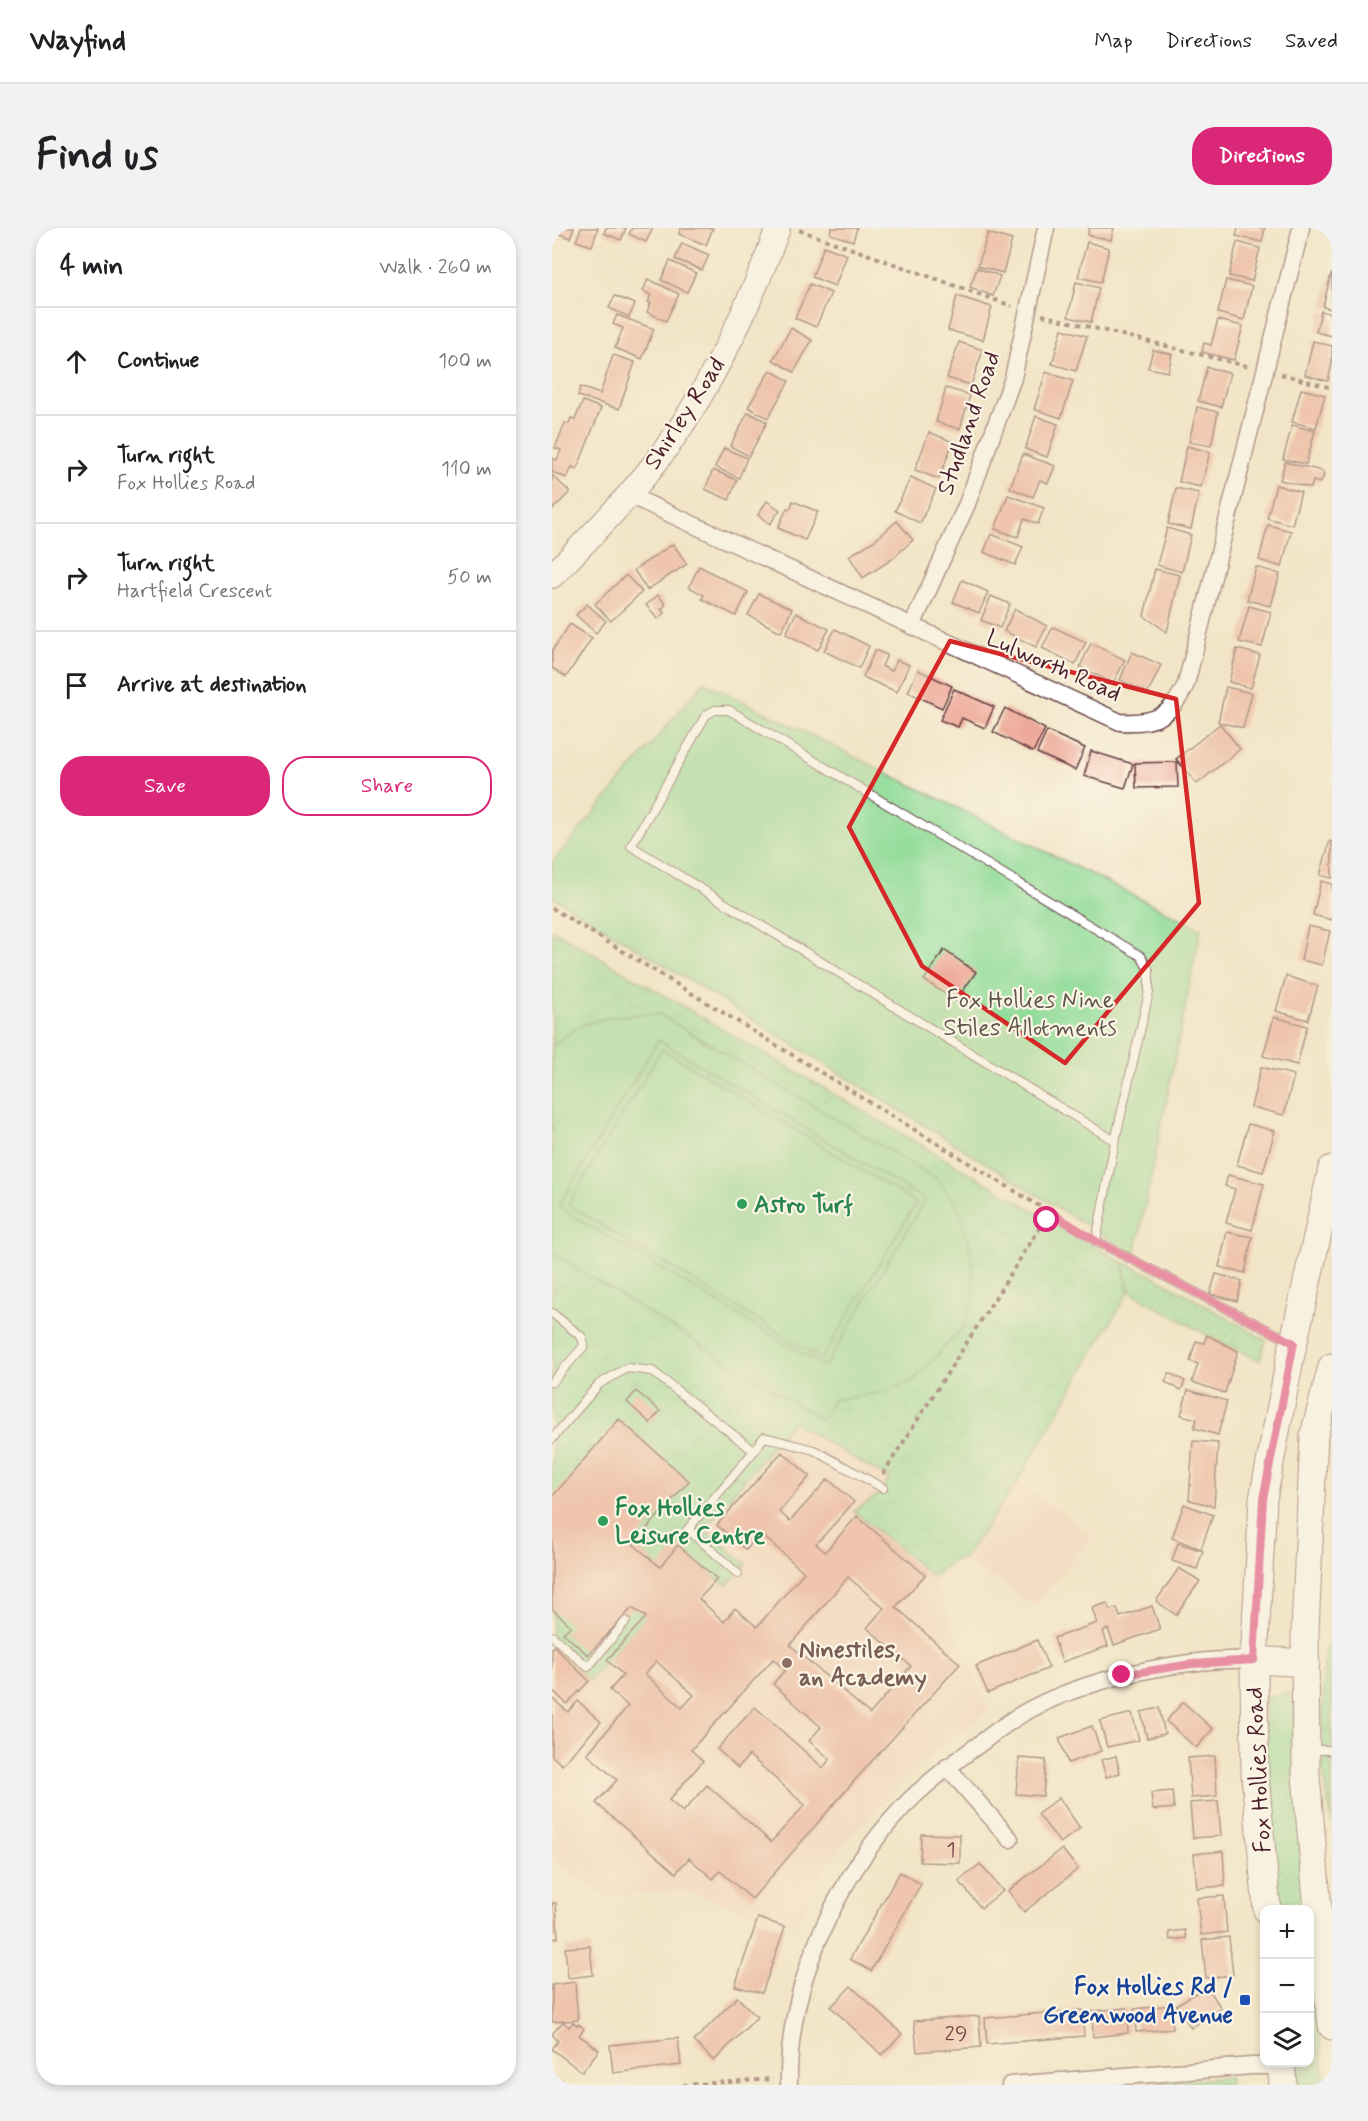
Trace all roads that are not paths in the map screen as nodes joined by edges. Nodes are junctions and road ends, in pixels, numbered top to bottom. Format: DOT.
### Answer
graph roads {
  1 [pos="778,228"];
  2 [pos="1046,228"];
  3 [pos="1300,228"];
  4 [pos="629,495"];
  5 [pos="552,574"];
  6 [pos="912,626"];
  7 [pos="1115,1141"];
  8 [pos="1332,1169"];
  9 [pos="1326,1223"];
  10 [pos="552,1313"];
  11 [pos="1294,1343"];
  12 [pos="1332,1367"];
  13 [pos="552,1382"];
  14 [pos="552,1439"];
  15 [pos="754,1451"];
  16 [pos="883,1488"];
  17 [pos="738,1574"];
  18 [pos="626,1621"];
  19 [pos="552,1636"];
  20 [pos="1254,1660"];
  21 [pos="1306,1663"];
  22 [pos="1319,1750"];
  23 [pos="947,1767"];
  24 [pos="1010,1839"];
  25 [pos="1267,1905"];
  26 [pos="1332,2026"];
  27 [pos="1281,2071"];
  28 [pos="789,2081"];
  29 [pos="1011,2085"];
  1 -- 4 [label="street, Shirley Road"];
  2 -- 6 [label="street, Studland Road"];
  3 -- 6 [label="street, Lulworth Road"];
  4 -- 5 [label="street, Shirley Road"];
  4 -- 6 [label="street, Lulworth Road"];
  7 -- 7 [label="lane"];
  7 -- 11 [label="lane"];
  8 -- 9 [label="main road, Fox Hollies Road"];
  9 -- 11 [label="main road, Fox Hollies Road"];
  10 -- 13 [label="lane"];
  11 -- 20 [label="main road, Fox Hollies Road"];
  12 -- 21 [label="main road, Fox Hollies Road"];
  14 -- 15 [label="lane"];
  15 -- 16 [label="lane"];
  15 -- 17 [label="lane"];
  18 -- 19 [label="lane"];
  20 -- 21 [label="main road"];
  20 -- 23 [label="street"];
  20 -- 25 [label="main road, Fox Hollies Road"];
  21 -- 22 [label="main road, Fox Hollies Road"];
  22 -- 26 [label="main road, Fox Hollies Road"];
  23 -- 24 [label="street"];
  23 -- 28 [label="street"];
  27 -- 29 [label="street"];
}
